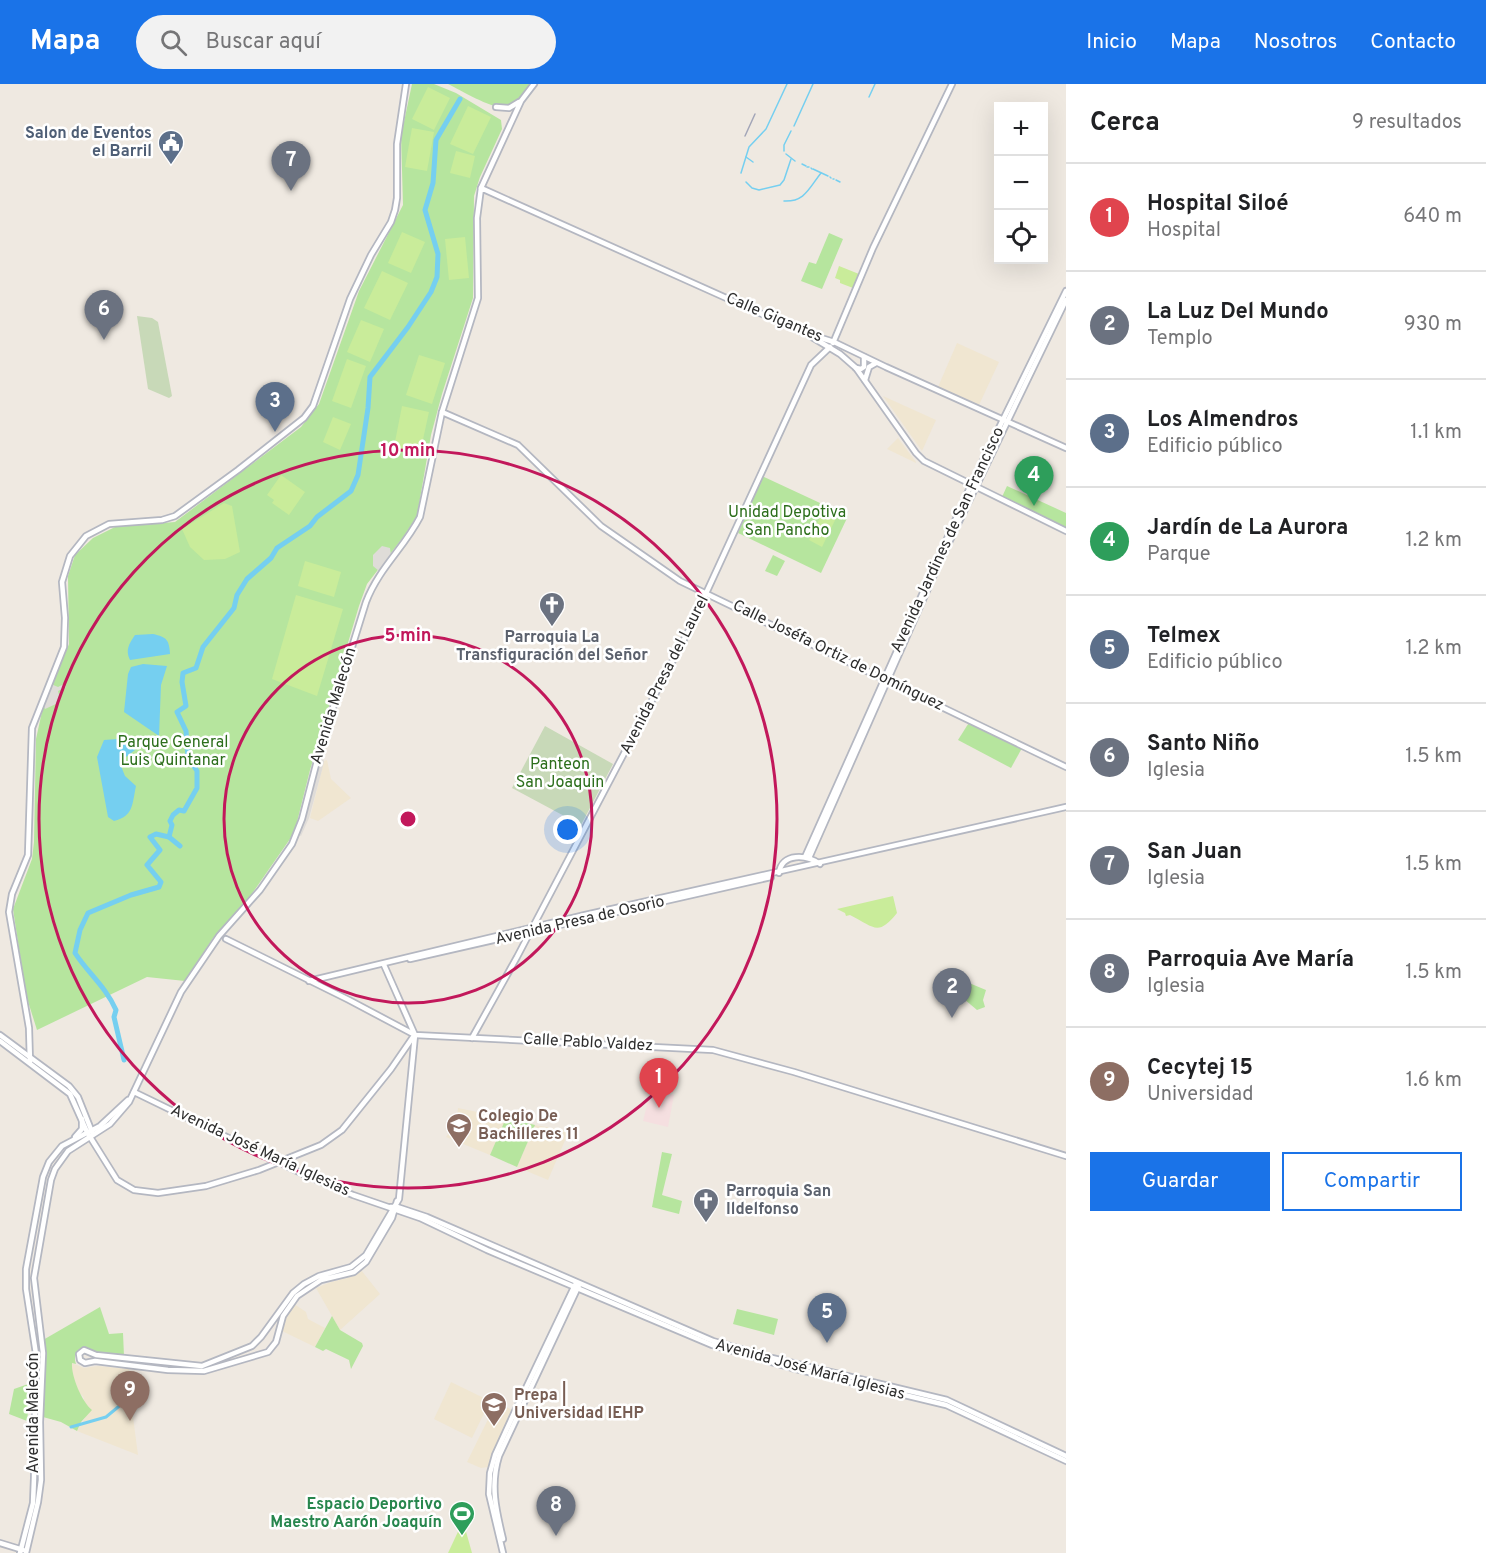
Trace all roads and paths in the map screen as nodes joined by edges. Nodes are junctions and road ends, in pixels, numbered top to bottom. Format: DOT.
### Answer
graph roads {
  1 [pos="406,84"];
  2 [pos="534,84"];
  3 [pos="951,84"];
  4 [pos="521,101"];
  5 [pos="496,106"];
  6 [pos="482,188"];
  7 [pos="1066,291"];
  8 [pos="1066,300"];
  9 [pos="802,332"];
  10 [pos="834,342"];
  11 [pos="830,347"];
  12 [pos="864,357"];
  13 [pos="876,363"];
  14 [pos="856,368"];
  15 [pos="865,380"];
  16 [pos="442,412"];
  17 [pos="1005,421"];
  18 [pos="1066,448"];
  19 [pos="972,486"];
  20 [pos="1066,531"];
  21 [pos="707,594"];
  22 [pos="885,679"];
  23 [pos="1066,767"];
  24 [pos="1066,809"];
  25 [pos="807,857"];
  26 [pos="821,864"];
  27 [pos="779,874"];
  28 [pos="531,930"];
  29 [pos="225,939"];
  30 [pos="382,964"];
  31 [pos="309,981"];
  32 [pos="0,1035"];
  33 [pos="415,1035"];
  34 [pos="472,1038"];
  35 [pos="0,1041"];
  36 [pos="31,1060"];
  37 [pos="134,1092"];
  38 [pos="82,1119"];
  39 [pos="91,1135"];
  40 [pos="66,1143"];
  41 [pos="1066,1156"];
  42 [pos="278,1162"];
  43 [pos="395,1206"];
  44 [pos="34,1221"];
  45 [pos="43,1223"];
  46 [pos="577,1285"];
  47 [pos="175,1368"];
  48 [pos="1066,1456"];
  49 [pos="1066,1461"];
  50 [pos="0,1543"];
  51 [pos="23,1552"];
  52 [pos="505,1553"];
  1 -- 36 [label="street"];
  2 -- 4 [label="street, Avenida Malecón"];
  3 -- 10 [label="street, Avenida Presa del Laurel"];
  4 -- 5 [label="street"];
  4 -- 6 [label="street, Avenida Malecón"];
  6 -- 9 [label="street, Calle Gigantes"];
  6 -- 16 [label="street, Avenida Malecón"];
  7 -- 17 [label="street"];
  8 -- 17 [label="street"];
  9 -- 10 [label="street, Calle Gigantes"];
  9 -- 11 [label="street"];
  10 -- 11 [label="street, Avenida Presa del Laurel"];
  10 -- 12 [label="street, Calle Gigantes"];
  11 -- 14 [label="street"];
  11 -- 21 [label="street, Avenida Presa del Laurel"];
  12 -- 13 [label="street, Calle Gigantes"];
  12 -- 14 [label="street"];
  13 -- 15 [label="street"];
  13 -- 17 [label="street, Calle Gigantes"];
  14 -- 15 [label="street"];
  15 -- 19 [label="street"];
  16 -- 21 [label="street, Calle Joséfa Ortiz de Domínguez"];
  16 -- 37 [label="street, Avenida Malecón"];
  17 -- 18 [label="street, Calle Gigantes"];
  17 -- 19 [label="street, Avenida Jardines de San Francisco"];
  19 -- 20 [label="street"];
  19 -- 22 [label="street, Avenida Jardines de San Francisco"];
  21 -- 22 [label="street, Calle Joséfa Ortiz de Domínguez"];
  21 -- 28 [label="street, Avenida Presa del Laurel"];
  22 -- 23 [label="street, Calle Joséfa Ortiz de Domínguez"];
  22 -- 25 [label="street, Avenida Jardines de San Francisco"];
  24 -- 26 [label="street, Avenida Presa de Osorio"];
  25 -- 26 [label="street"];
  25 -- 27 [label="street, Avenida Presa de Osorio"];
  26 -- 27 [label="street, Avenida Presa de Osorio"];
  27 -- 28 [label="street, Avenida Presa de Osorio"];
  28 -- 30 [label="street, Avenida Presa de Osorio"];
  28 -- 34 [label="street, Avenida Presa del Laurel"];
  29 -- 31 [label="street, Calle Pablo Valdez"];
  30 -- 31 [label="street, Avenida Presa de Osorio"];
  30 -- 33 [label="street"];
  31 -- 33 [label="street, Calle Pablo Valdez"];
  32 -- 36 [label="street"];
  33 -- 34 [label="street, Calle Pablo Valdez"];
  33 -- 42 [label="street"];
  33 -- 43 [label="street"];
  34 -- 41 [label="street, Calle Pablo Valdez"];
  35 -- 36 [label="street"];
  36 -- 38 [label="street"];
  36 -- 39 [label="street"];
  37 -- 39 [label="street, Avenida Malecón"];
  37 -- 42 [label="street, Avenida José María Iglesias"];
  38 -- 39 [label="street"];
  38 -- 40 [label="street"];
  39 -- 40 [label="street, Avenida Malecón"];
  39 -- 42 [label="street"];
  39 -- 45 [label="street, Avenida Malecón"];
  40 -- 44 [label="street, Avenida Malecón"];
  42 -- 43 [label="street, Avenida José María Iglesias"];
  43 -- 46 [label="street, Avenida José María Iglesias"];
  43 -- 47 [label="street"];
  43 -- 47 [label="street"];
  44 -- 45 [label="street"];
  44 -- 51 [label="street, Avenida Malecón"];
  45 -- 51 [label="street, Avenida Malecón"];
  46 -- 48 [label="street, Avenida José María Iglesias"];
  46 -- 49 [label="street, Avenida José María Iglesias"];
  46 -- 52 [label="street"];
  47 -- 47 [label="street"];
  50 -- 51 [label="street"];
}
